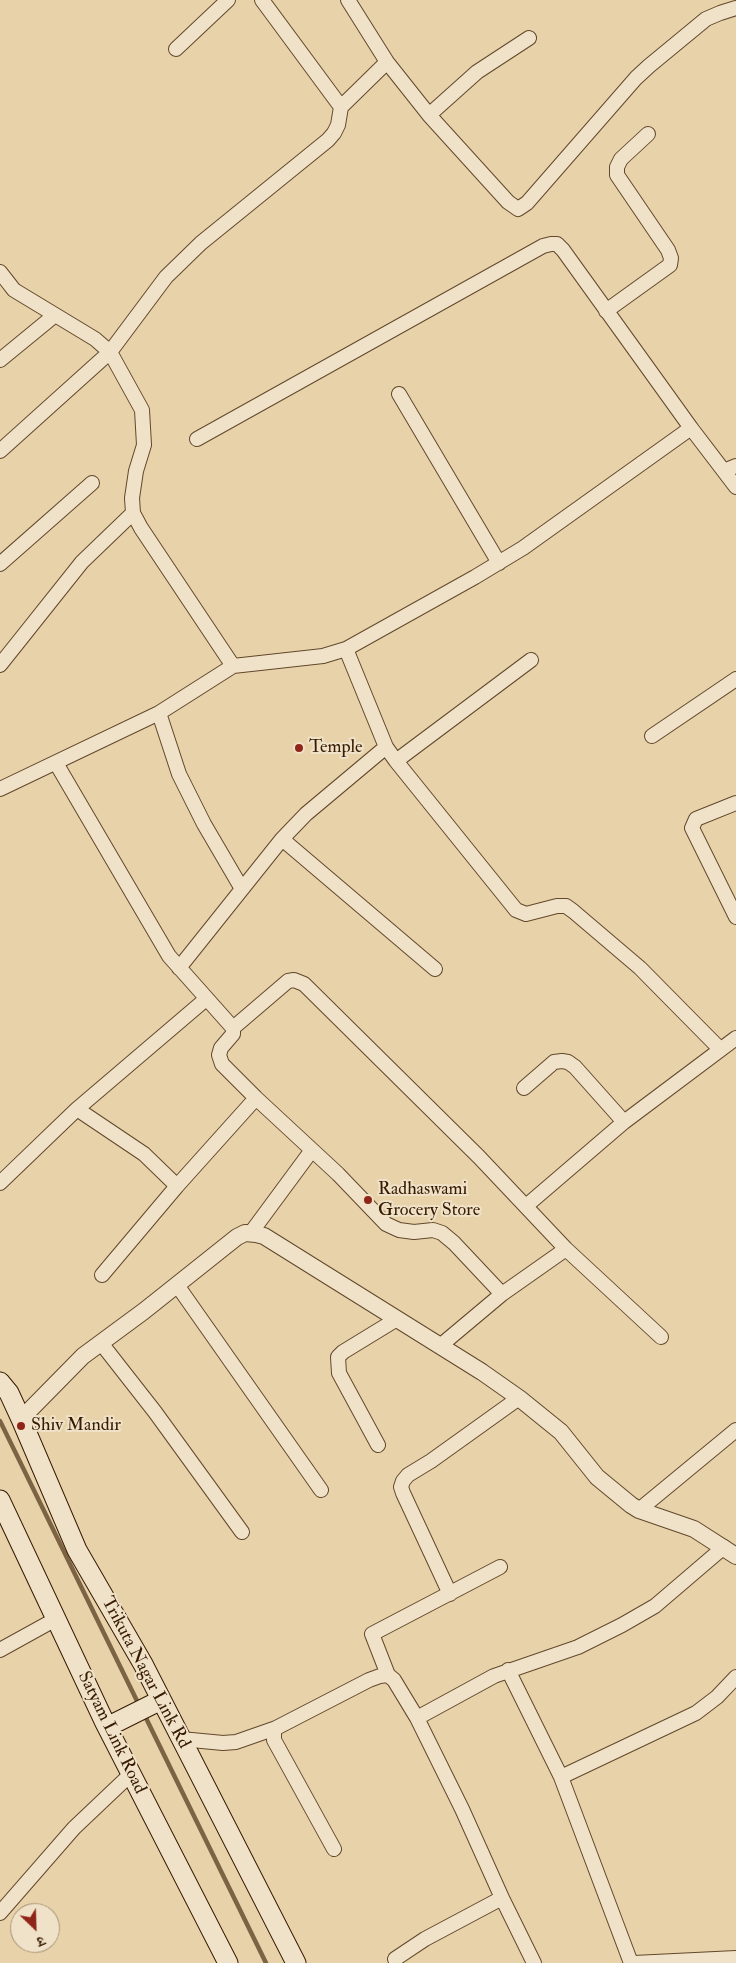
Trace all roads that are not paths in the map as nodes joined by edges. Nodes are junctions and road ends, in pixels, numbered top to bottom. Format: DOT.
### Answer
graph roads {
  1 [pos="228,0"];
  2 [pos="262,0"];
  3 [pos="348,0"];
  4 [pos="736,8"];
  5 [pos="529,38"];
  6 [pos="176,49"];
  7 [pos="388,62"];
  8 [pos="341,107"];
  9 [pos="429,115"];
  10 [pos="648,134"];
  11 [pos="0,272"];
  12 [pos="606,311"];
  13 [pos="55,316"];
  14 [pos="110,352"];
  15 [pos="0,360"];
  16 [pos="399,394"];
  17 [pos="691,428"];
  18 [pos="197,439"];
  19 [pos="0,451"];
  20 [pos="730,468"];
  21 [pos="92,483"];
  22 [pos="736,487"];
  23 [pos="133,513"];
  24 [pos="499,563"];
  25 [pos="0,564"];
  26 [pos="346,649"];
  27 [pos="531,660"];
  28 [pos="0,665"];
  29 [pos="233,666"];
  30 [pos="736,679"];
  31 [pos="159,713"];
  32 [pos="652,736"];
  33 [pos="386,747"];
  34 [pos="396,762"];
  35 [pos="56,764"];
  36 [pos="0,789"];
  37 [pos="736,803"];
  38 [pos="282,839"];
  39 [pos="242,889"];
  40 [pos="736,917"];
  41 [pos="179,968"];
  42 [pos="435,969"];
  43 [pos="206,999"];
  44 [pos="234,1028"];
  45 [pos="736,1038"];
  46 [pos="720,1049"];
  47 [pos="524,1088"];
  48 [pos="256,1098"];
  49 [pos="77,1109"];
  50 [pos="624,1122"];
  51 [pos="312,1150"];
  52 [pos="0,1183"];
  53 [pos="177,1186"];
  54 [pos="526,1206"];
  55 [pos="250,1234"];
  56 [pos="566,1249"];
  57 [pos="102,1276"];
  58 [pos="177,1285"];
  59 [pos="502,1294"];
  60 [pos="397,1320"];
  61 [pos="661,1338"];
  62 [pos="101,1343"];
  63 [pos="440,1346"];
  64 [pos="0,1382"];
  65 [pos="519,1398"];
  66 [pos="21,1419"];
  67 [pos="736,1430"];
  68 [pos="378,1445"];
  69 [pos="321,1490"];
  70 [pos="0,1500"];
  71 [pos="639,1510"];
  72 [pos="242,1532"];
  73 [pos="730,1552"];
  74 [pos="500,1567"];
  75 [pos="450,1594"];
  76 [pos="56,1619"];
  77 [pos="0,1650"];
  78 [pos="508,1670"];
  79 [pos="388,1675"];
  80 [pos="736,1677"];
  81 [pos="154,1703"];
  82 [pos="417,1718"];
  83 [pos="113,1724"];
  84 [pos="276,1728"];
  85 [pos="181,1739"];
  86 [pos="131,1774"];
  87 [pos="561,1777"];
  88 [pos="334,1849"];
  89 [pos="502,1898"];
  90 [pos="0,1913"];
  91 [pos="736,1958"];
  92 [pos="395,1959"];
  93 [pos="228,1963"];
  94 [pos="296,1963"];
  95 [pos="534,1963"];
  96 [pos="632,1963"];
  1 -- 6 [label="street"];
  2 -- 8 [label="street"];
  3 -- 7 [label="street"];
  4 -- 9 [label="street"];
  5 -- 9 [label="street"];
  7 -- 8 [label="street"];
  7 -- 9 [label="street"];
  8 -- 14 [label="street"];
  10 -- 12 [label="street"];
  11 -- 13 [label="street"];
  12 -- 17 [label="street"];
  12 -- 18 [label="street"];
  13 -- 14 [label="street"];
  13 -- 15 [label="street"];
  14 -- 19 [label="street"];
  14 -- 23 [label="street"];
  16 -- 24 [label="street"];
  17 -- 20 [label="street"];
  17 -- 24 [label="street"];
  20 -- 22 [label="street"];
  21 -- 25 [label="street"];
  23 -- 28 [label="street"];
  23 -- 29 [label="street"];
  24 -- 26 [label="street"];
  26 -- 29 [label="street"];
  26 -- 33 [label="street"];
  27 -- 34 [label="street"];
  29 -- 31 [label="street"];
  30 -- 32 [label="street"];
  31 -- 35 [label="street"];
  31 -- 39 [label="street"];
  33 -- 34 [label="street"];
  33 -- 38 [label="street"];
  34 -- 46 [label="street"];
  35 -- 36 [label="street"];
  35 -- 41 [label="street"];
  37 -- 40 [label="street"];
  38 -- 39 [label="street"];
  38 -- 42 [label="street"];
  39 -- 41 [label="street"];
  41 -- 43 [label="street"];
  43 -- 44 [label="street"];
  43 -- 49 [label="street"];
  44 -- 48 [label="street"];
  44 -- 54 [label="street"];
  45 -- 46 [label="street"];
  46 -- 50 [label="street"];
  47 -- 50 [label="street"];
  48 -- 51 [label="street"];
  48 -- 53 [label="street"];
  49 -- 52 [label="street"];
  49 -- 53 [label="street"];
  50 -- 54 [label="street"];
  51 -- 55 [label="street"];
  51 -- 59 [label="street"];
  53 -- 57 [label="street"];
  54 -- 56 [label="street"];
  55 -- 58 [label="street"];
  55 -- 60 [label="street"];
  56 -- 59 [label="street"];
  56 -- 61 [label="street"];
  58 -- 62 [label="street"];
  58 -- 69 [label="street"];
  59 -- 63 [label="street"];
  60 -- 63 [label="street"];
  60 -- 68 [label="street"];
  62 -- 66 [label="street"];
  62 -- 72 [label="street"];
  63 -- 65 [label="street"];
  64 -- 66 [label="main road, Trikuta Nagar Link Rd"];
  65 -- 71 [label="street"];
  65 -- 75 [label="street"];
  66 -- 81 [label="main road, Trikuta Nagar Link Rd"];
  67 -- 71 [label="street"];
  70 -- 76 [label="main road, Satyam Link Road"];
  71 -- 73 [label="street"];
  73 -- 78 [label="street"];
  74 -- 75 [label="street"];
  75 -- 79 [label="street"];
  76 -- 77 [label="street"];
  76 -- 83 [label="main road, Satyam Link Road"];
  78 -- 82 [label="street"];
  78 -- 87 [label="street"];
  79 -- 82 [label="street"];
  79 -- 84 [label="street"];
  80 -- 87 [label="street"];
  81 -- 83 [label="main road"];
  81 -- 85 [label="main road, Trikuta Nagar Link Rd"];
  82 -- 89 [label="street"];
  83 -- 86 [label="main road, Satyam Link Road"];
  84 -- 85 [label="street"];
  84 -- 88 [label="street"];
  85 -- 94 [label="main road, Trikuta Nagar Link Rd"];
  86 -- 90 [label="street"];
  86 -- 93 [label="main road, Satyam Link Road"];
  87 -- 96 [label="street"];
  89 -- 92 [label="street"];
  89 -- 95 [label="street"];
  91 -- 96 [label="street"];
}
